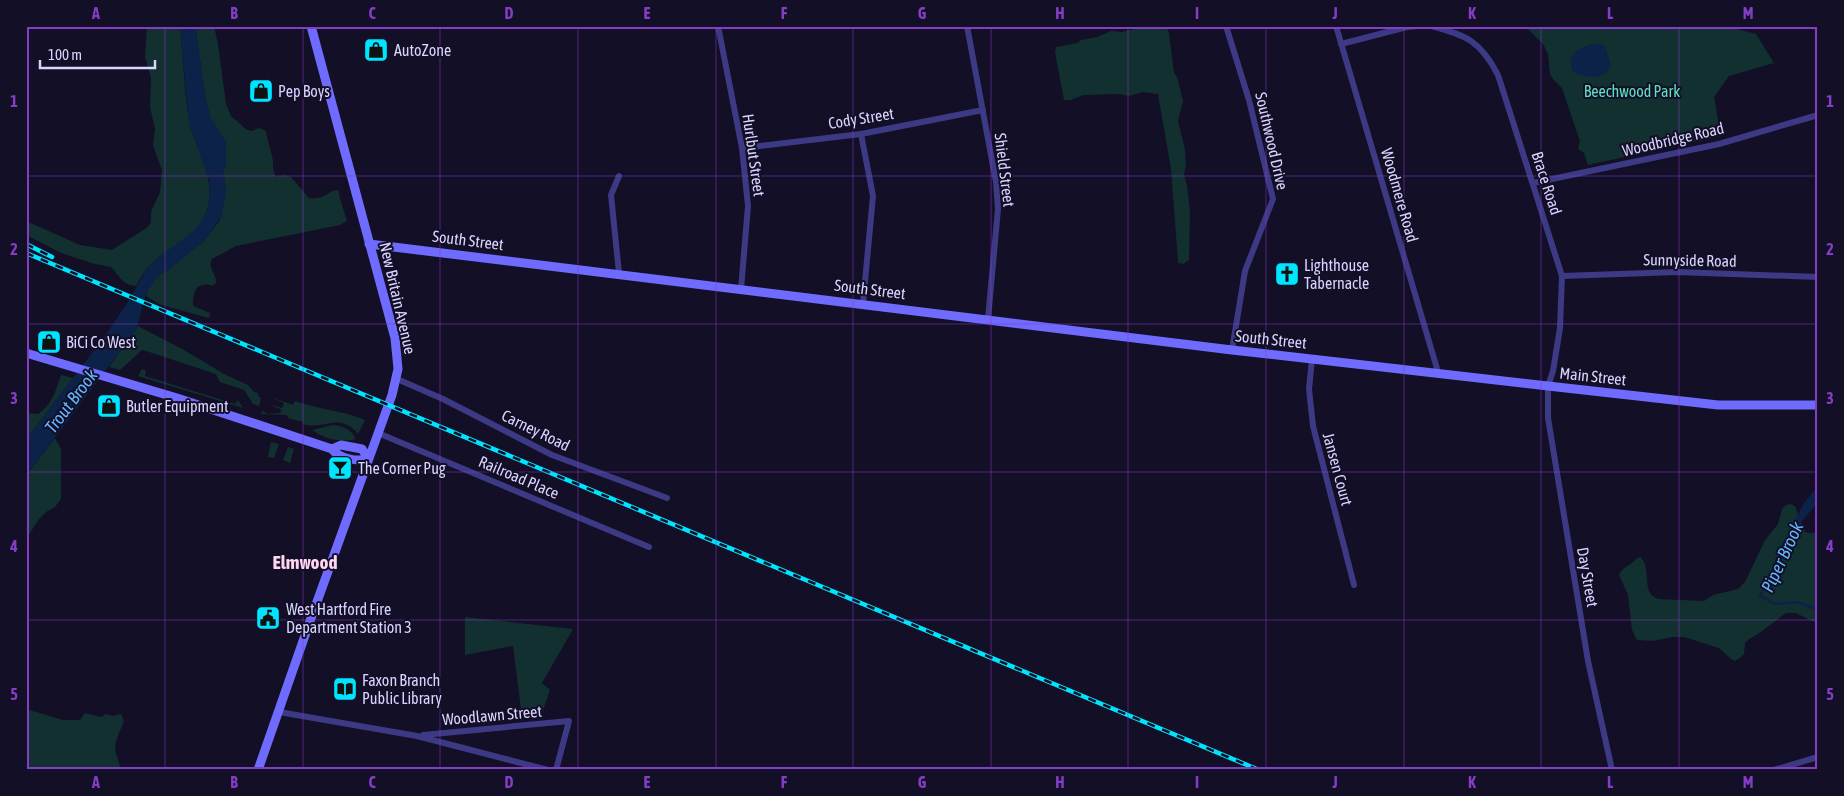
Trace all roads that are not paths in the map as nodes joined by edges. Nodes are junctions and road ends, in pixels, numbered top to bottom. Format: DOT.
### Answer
graph roads {
  1 [pos="311,26"];
  2 [pos="718,26"];
  3 [pos="967,26"];
  4 [pos="1226,26"];
  5 [pos="1336,26"];
  6 [pos="1418,26"];
  7 [pos="1431,26"];
  8 [pos="1341,44"];
  9 [pos="982,110"];
  10 [pos="1818,115"];
  11 [pos="861,134"];
  12 [pos="742,148"];
  13 [pos="619,176"];
  14 [pos="1533,184"];
  15 [pos="370,244"];
  16 [pos="619,273"];
  17 [pos="1562,276"];
  18 [pos="1818,277"];
  19 [pos="741,289"];
  20 [pos="863,303"];
  21 [pos="988,319"];
  22 [pos="1232,350"];
  23 [pos="26,353"];
  24 [pos="1312,358"];
  25 [pos="1366,365"];
  26 [pos="1438,372"];
  27 [pos="397,379"];
  28 [pos="1548,386"];
  29 [pos="1818,405"];
  30 [pos="378,433"];
  31 [pos="368,458"];
  32 [pos="666,498"];
  33 [pos="649,547"];
  34 [pos="1354,585"];
  35 [pos="279,712"];
  36 [pos="417,736"];
  37 [pos="1818,757"];
  38 [pos="258,770"];
  39 [pos="548,770"];
  40 [pos="556,770"];
  41 [pos="1612,770"];
  42 [pos="1774,770"];
  1 -- 15 [label="street, New Britain Avenue"];
  2 -- 12 [label="street, Hurlbut Street"];
  3 -- 9 [label="street, Shield Street"];
  4 -- 22 [label="street, Southwood Drive"];
  5 -- 8 [label="street, Woodmere Road"];
  6 -- 8 [label="street"];
  7 -- 14 [label="street, Brace Road"];
  8 -- 26 [label="street, Woodmere Road"];
  9 -- 11 [label="street, Cody Street"];
  9 -- 21 [label="street, Shield Street"];
  10 -- 14 [label="street, Woodbridge Road"];
  11 -- 12 [label="street, Cody Street"];
  11 -- 20 [label="street"];
  12 -- 19 [label="street, Hurlbut Street"];
  13 -- 16 [label="street"];
  14 -- 17 [label="street, Brace Road"];
  15 -- 16 [label="street, South Street"];
  15 -- 27 [label="street, New Britain Avenue"];
  16 -- 19 [label="street, South Street"];
  17 -- 18 [label="street, Sunnyside Road"];
  17 -- 28 [label="street, Brace Road"];
  19 -- 20 [label="street, South Street"];
  20 -- 21 [label="street, South Street"];
  21 -- 22 [label="street, South Street"];
  22 -- 24 [label="street, South Street"];
  23 -- 31 [label="street"];
  24 -- 25 [label="street, South Street"];
  24 -- 34 [label="street, Jansen Court"];
  25 -- 26 [label="street, Main Street"];
  26 -- 28 [label="street, Main Street"];
  27 -- 30 [label="street, New Britain Avenue"];
  27 -- 32 [label="street, Carney Road"];
  28 -- 29 [label="street, Main Street"];
  28 -- 41 [label="street, Day Street"];
  30 -- 31 [label="street, New Britain Avenue"];
  30 -- 33 [label="street, Railroad Place"];
  31 -- 35 [label="street, New Britain Avenue"];
  35 -- 36 [label="street, Woodlawn Street"];
  35 -- 38 [label="street, New Britain Avenue"];
  36 -- 39 [label="street, Woodlawn Street"];
  36 -- 40 [label="street, Woodlawn Street"];
  37 -- 42 [label="street"];
}
